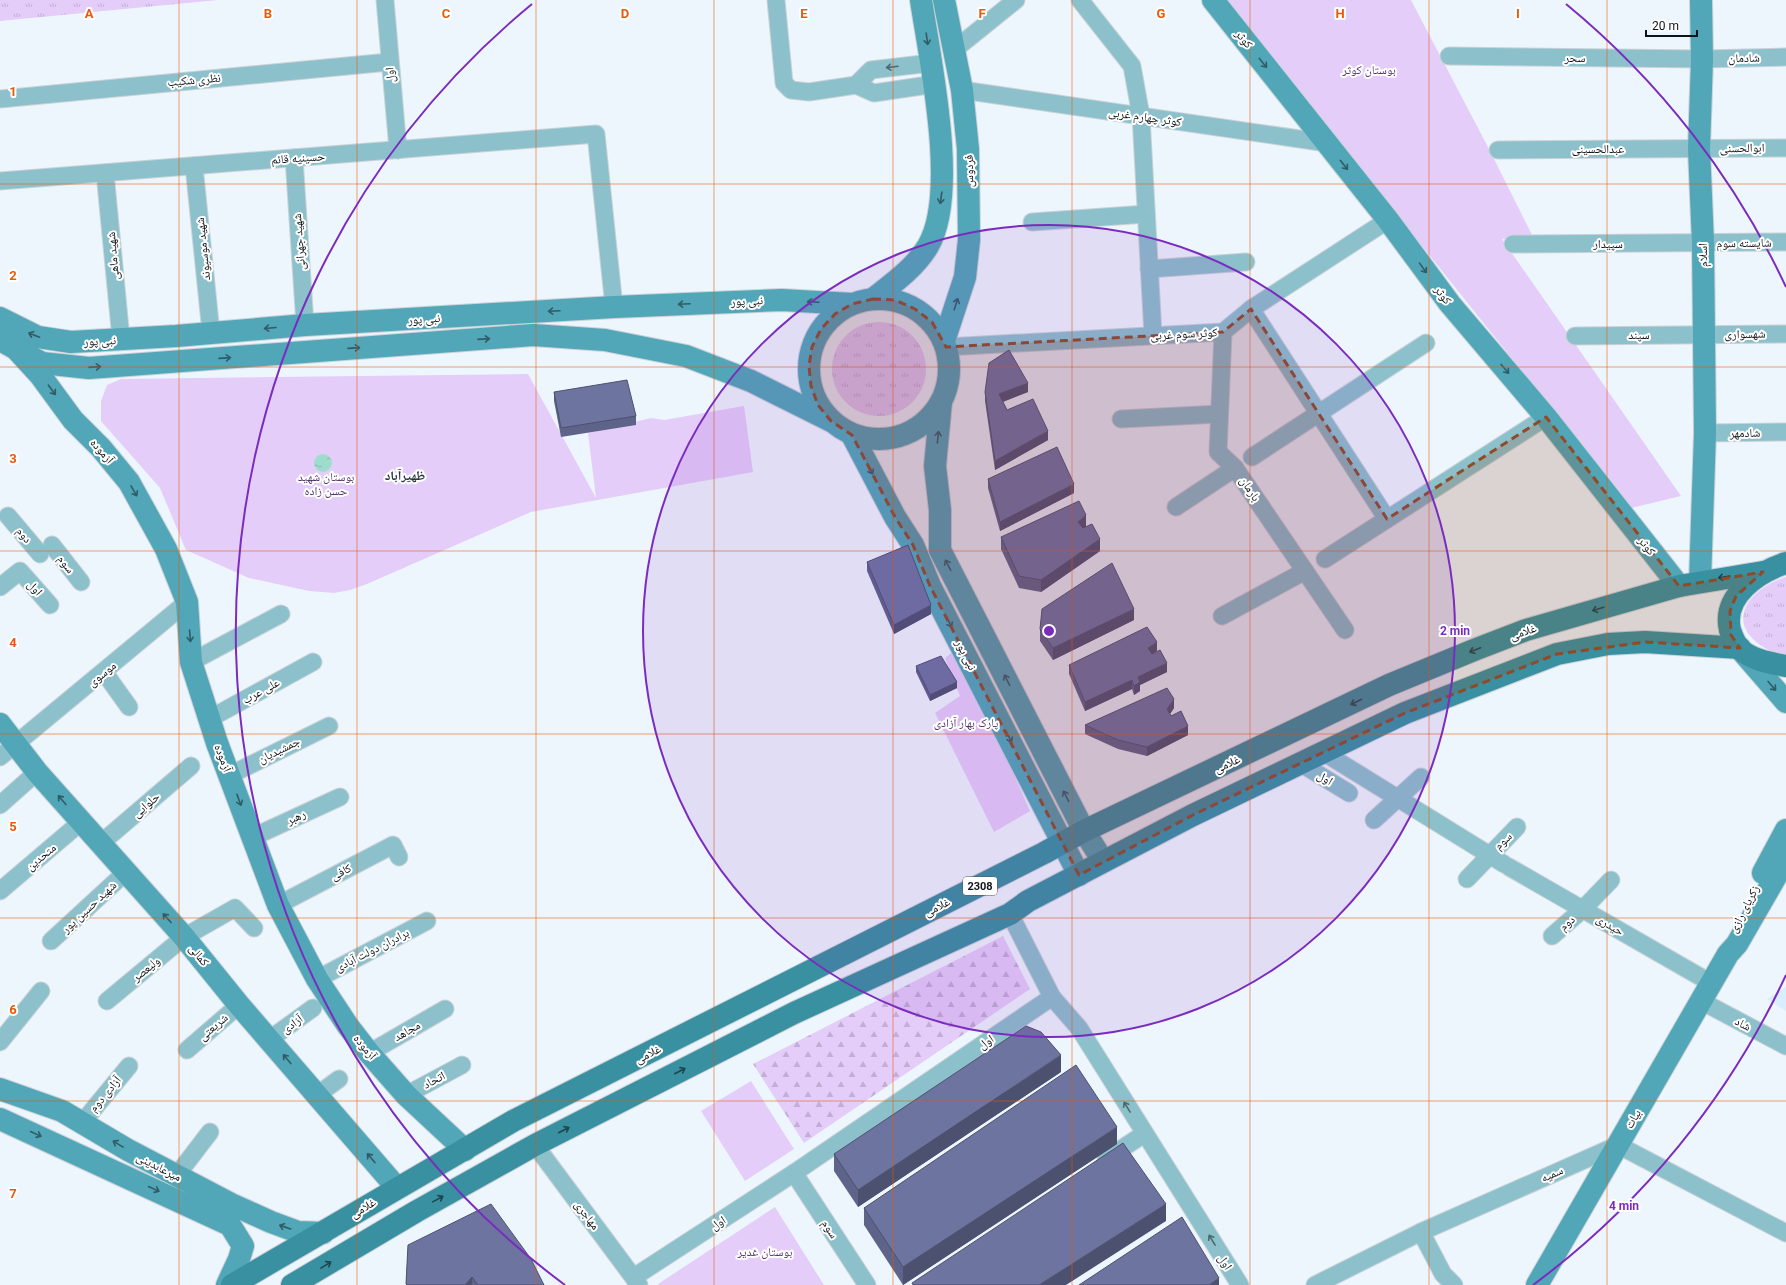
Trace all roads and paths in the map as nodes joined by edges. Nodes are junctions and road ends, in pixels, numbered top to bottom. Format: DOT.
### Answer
graph roads {
  1 [pos="385,0"];
  2 [pos="776,0"];
  3 [pos="921,0"];
  4 [pos="944,0"];
  5 [pos="1016,0"];
  6 [pos="1080,0"];
  7 [pos="1212,0"];
  8 [pos="1701,0"];
  9 [pos="954,50"];
  10 [pos="1449,56"];
  11 [pos="1786,57"];
  12 [pos="1702,59"];
  13 [pos="389,62"];
  14 [pos="931,63"];
  15 [pos="935,84"];
  16 [pos="856,85"];
  17 [pos="962,90"];
  18 [pos="0,99"];
  19 [pos="1141,116"];
  20 [pos="1328,143"];
  21 [pos="1699,148"];
  22 [pos="1786,148"];
  23 [pos="398,150"];
  24 [pos="1498,150"];
  25 [pos="294,158"];
  26 [pos="194,166"];
  27 [pos="105,172"];
  28 [pos="0,181"];
  29 [pos="1146,214"];
  30 [pos="1388,220"];
  31 [pos="1032,222"];
  32 [pos="1786,242"];
  33 [pos="1703,243"];
  34 [pos="1513,244"];
  35 [pos="1246,262"];
  36 [pos="1149,269"];
  37 [pos="863,302"];
  38 [pos="614,308"];
  39 [pos="1251,310"];
  40 [pos="0,318"];
  41 [pos="305,326"];
  42 [pos="1224,332"];
  43 [pos="211,333"];
  44 [pos="1786,334"];
  45 [pos="1153,335"];
  46 [pos="1703,335"];
  47 [pos="1575,336"];
  48 [pos="120,340"];
  49 [pos="1426,343"];
  50 [pos="945,344"];
  51 [pos="8,345"];
  52 [pos="941,402"];
  53 [pos="1319,413"];
  54 [pos="1219,414"];
  55 [pos="1546,417"];
  56 [pos="1121,419"];
  57 [pos="830,421"];
  58 [pos="1786,432"];
  59 [pos="1705,433"];
  60 [pos="852,435"];
  61 [pos="1252,457"];
  62 [pos="1235,468"];
  63 [pos="1176,507"];
  64 [pos="1704,510"];
  65 [pos="8,516"];
  66 [pos="1387,519"];
  67 [pos="46,550"];
  68 [pos="1325,559"];
  69 [pos="1786,563"];
  70 [pos="1305,571"];
  71 [pos="1763,572"];
  72 [pos="1700,581"];
  73 [pos="81,582"];
  74 [pos="1679,586"];
  75 [pos="0,587"];
  76 [pos="187,602"];
  77 [pos="50,605"];
  78 [pos="281,614"];
  79 [pos="1222,616"];
  80 [pos="1345,630"];
  81 [pos="1740,648"];
  82 [pos="191,662"];
  83 [pos="313,662"];
  84 [pos="1786,666"];
  85 [pos="104,672"];
  86 [pos="1786,702"];
  87 [pos="129,707"];
  88 [pos="209,719"];
  89 [pos="0,724"];
  90 [pos="329,726"];
  91 [pos="8,750"];
  92 [pos="1323,752"];
  93 [pos="1300,763"];
  94 [pos="191,766"];
  95 [pos="37,772"];
  96 [pos="230,775"];
  97 [pos="1421,777"];
  98 [pos="1349,793"];
  99 [pos="340,797"];
  100 [pos="1397,798"];
  101 [pos="0,805"];
  102 [pos="1374,820"];
  103 [pos="81,822"];
  104 [pos="1518,827"];
  105 [pos="1786,830"];
  106 [pos="1084,831"];
  107 [pos="252,837"];
  108 [pos="1063,843"];
  109 [pos="100,844"];
  110 [pos="1489,854"];
  111 [pos="399,857"];
  112 [pos="1786,859"];
  113 [pos="1103,861"];
  114 [pos="126,872"];
  115 [pos="1079,875"];
  116 [pos="1467,879"];
  117 [pos="1611,880"];
  118 [pos="0,892"];
  119 [pos="278,905"];
  120 [pos="1583,909"];
  121 [pos="1010,914"];
  122 [pos="427,921"];
  123 [pos="254,928"];
  124 [pos="1552,936"];
  125 [pos="184,937"];
  126 [pos="51,941"];
  127 [pos="1728,954"];
  128 [pos="317,979"];
  129 [pos="41,991"];
  130 [pos="1706,992"];
  131 [pos="1052,997"];
  132 [pos="107,1001"];
  133 [pos="239,1005"];
  134 [pos="313,1008"];
  135 [pos="445,1009"];
  136 [pos="270,1039"];
  137 [pos="0,1042"];
  138 [pos="1786,1046"];
  139 [pos="187,1050"];
  140 [pos="369,1053"];
  141 [pos="462,1064"];
  142 [pos="129,1066"];
  143 [pos="339,1079"];
  144 [pos="0,1089"];
  145 [pos="317,1095"];
  146 [pos="406,1095"];
  147 [pos="0,1119"];
  148 [pos="82,1123"];
  149 [pos="210,1132"];
  150 [pos="1144,1134"];
  151 [pos="535,1145"];
  152 [pos="1618,1145"];
  153 [pos="465,1150"];
  154 [pos="1092,1169"];
  155 [pos="794,1173"];
  156 [pos="177,1176"];
  157 [pos="397,1188"];
  158 [pos="254,1214"];
  159 [pos="1421,1232"];
  160 [pos="323,1233"];
  161 [pos="1786,1233"];
  162 [pos="237,1236"];
  163 [pos="637,1281"];
  164 [pos="227,1285"];
  165 [pos="232,1285"];
  166 [pos="292,1285"];
  167 [pos="867,1285"];
  168 [pos="1240,1285"];
  169 [pos="1315,1285"];
  170 [pos="1454,1285"];
  171 [pos="1538,1285"];
  1 -- 13 [label="street, اول"];
  2 -- 16 [label="street"];
  3 -- 14 [label="main road, one-way"];
  4 -- 9 [label="main road, فردوس"];
  5 -- 9 [label="street"];
  6 -- 19 [label="street"];
  7 -- 20 [label="main road, کوثر, one-way"];
  8 -- 12 [label="main road, اسلام"];
  9 -- 17 [label="main road, فردوس"];
  10 -- 12 [label="street, سحر"];
  11 -- 12 [label="street, شادمان"];
  12 -- 21 [label="main road, اسلام"];
  13 -- 18 [label="street, نظری شکیب"];
  13 -- 23 [label="street, اول"];
  14 -- 15 [label="main road"];
  14 -- 16 [label="street, one-way"];
  15 -- 16 [label="street"];
  15 -- 37 [label="main road, one-way"];
  17 -- 19 [label="street, کوثر چهارم غربی"];
  50 -- 17 [label="main road, فردوس, one-way"];
  19 -- 20 [label="street, کوثر چهارم غربی"];
  19 -- 29 [label="street"];
  20 -- 30 [label="main road, کوثر, one-way"];
  21 -- 22 [label="street, ابوالحسنی"];
  21 -- 24 [label="street, عبدالحسینی"];
  21 -- 33 [label="main road, اسلام"];
  23 -- 25 [label="street, حسینیه قائم"];
  23 -- 38 [label="street, حسینیه قائم"];
  25 -- 26 [label="street, حسینیه قائم"];
  25 -- 41 [label="street, شهید جهرانی"];
  26 -- 27 [label="street, حسینیه قائم"];
  26 -- 43 [label="street, شهید موسیوند"];
  27 -- 28 [label="street, حسینیه قائم"];
  27 -- 48 [label="street, شهید ماهی"];
  29 -- 31 [label="street"];
  29 -- 36 [label="street"];
  30 -- 39 [label="street, کوثر سوم غربی"];
  30 -- 55 [label="main road, کوثر, one-way"];
  32 -- 33 [label="street, شایسته سوم"];
  33 -- 34 [label="street, سپیدار"];
  33 -- 46 [label="main road, اسلام"];
  35 -- 36 [label="street"];
  36 -- 45 [label="street"];
  37 -- 38 [label="main road, نبی پور, one-way"];
  37 -- 50 [label="main road"];
  37 -- 57 [label="main road"];
  38 -- 41 [label="main road, نبی پور, one-way"];
  39 -- 42 [label="street, کوثر سوم غربی"];
  39 -- 53 [label="street"];
  48 -- 40 [label="main road, نبی پور, one-way"];
  41 -- 43 [label="main road, نبی پور, one-way"];
  42 -- 45 [label="street, کوثر سوم غربی"];
  42 -- 54 [label="street, بارمان"];
  43 -- 48 [label="main road, نبی پور"];
  44 -- 46 [label="street, شهسواری"];
  45 -- 50 [label="street, کوثر سوم غربی"];
  46 -- 47 [label="street, سپند"];
  46 -- 59 [label="main road, اسلام"];
  49 -- 53 [label="street"];
  50 -- 52 [label="main road"];
  51 -- 57 [label="main road, نبی پور, one-way"];
  51 -- 76 [label="main road, آزموده, one-way"];
  52 -- 60 [label="main road"];
  106 -- 52 [label="main road, نبی پور, one-way"];
  53 -- 61 [label="street"];
  53 -- 66 [label="street"];
  54 -- 56 [label="street"];
  54 -- 62 [label="street, بارمان"];
  55 -- 66 [label="street"];
  55 -- 74 [label="main road, کوثر"];
  57 -- 60 [label="main road"];
  58 -- 59 [label="street, شادمهر"];
  59 -- 64 [label="main road, اسلام"];
  60 -- 108 [label="main road, نبی پور, one-way"];
  62 -- 63 [label="street"];
  62 -- 70 [label="street, بارمان"];
  64 -- 72 [label="main road"];
  64 -- 74 [label="main road"];
  65 -- 67 [label="street, دوم"];
  66 -- 68 [label="street"];
  67 -- 73 [label="street, سوم"];
  69 -- 71 [label="main road"];
  70 -- 79 [label="street"];
  70 -- 80 [label="street, بارمان"];
  71 -- 72 [label="main road, غلامی / 2308, one-way"];
  71 -- 81 [label="main road"];
  72 -- 74 [label="main road, غلامی / 2308"];
  74 -- 106 [label="main road, غلامی / 2308, one-way"];
  75 -- 77 [label="street, اول"];
  76 -- 82 [label="main road, آزموده, one-way"];
  76 -- 85 [label="street, موسوی"];
  78 -- 82 [label="street"];
  81 -- 84 [label="main road"];
  81 -- 86 [label="main road, one-way"];
  81 -- 92 [label="main road"];
  82 -- 88 [label="main road, آزموده"];
  83 -- 88 [label="street, علی عرب"];
  85 -- 87 [label="street"];
  85 -- 91 [label="street, موسوی"];
  88 -- 96 [label="main road, آزموده"];
  89 -- 91 [label="main road, کمالی"];
  90 -- 96 [label="street, جمشیدیان"];
  91 -- 95 [label="main road, کمالی"];
  92 -- 93 [label="main road"];
  92 -- 100 [label="street, حیدری"];
  93 -- 98 [label="street, اول"];
  93 -- 113 [label="main road"];
  94 -- 109 [label="street, حلوایی"];
  95 -- 101 [label="street"];
  103 -- 95 [label="main road, کمالی, one-way"];
  96 -- 107 [label="main road, آزموده, one-way"];
  97 -- 100 [label="street"];
  99 -- 107 [label="street, رهبر"];
  100 -- 102 [label="street"];
  100 -- 110 [label="street, حیدری"];
  103 -- 109 [label="main road, کمالی"];
  103 -- 118 [label="street, متحدین"];
  104 -- 110 [label="street, سوم"];
  105 -- 127 [label="main road, زکریای رازی"];
  106 -- 108 [label="main road, غلامی / 2308"];
  106 -- 113 [label="main road, نبی پور"];
  107 -- 119 [label="main road, آزموده"];
  108 -- 115 [label="main road, نبی پور"];
  108 -- 153 [label="main road, غلامی / 2308"];
  109 -- 114 [label="main road, کمالی"];
  110 -- 116 [label="street, سوم"];
  110 -- 120 [label="street, حیدری"];
  111 -- 119 [label="street, کافی"];
  112 -- 127 [label="main road, زکریای رازی"];
  113 -- 115 [label="main road"];
  125 -- 114 [label="main road, کمالی, one-way"];
  114 -- 126 [label="street, شهید حسین پور"];
  115 -- 121 [label="main road"];
  117 -- 120 [label="street"];
  119 -- 128 [label="main road, آزموده"];
  120 -- 124 [label="street, دوم"];
  120 -- 130 [label="street, حیدری"];
  121 -- 131 [label="street"];
  151 -- 121 [label="main road, one-way"];
  122 -- 128 [label="street, برادران دولت آبادی"];
  123 -- 125 [label="street, ولیعصر"];
  125 -- 132 [label="street, ولیعصر"];
  125 -- 133 [label="main road, کمالی"];
  127 -- 130 [label="main road, بیات"];
  128 -- 140 [label="main road, آزموده"];
  129 -- 137 [label="street"];
  130 -- 138 [label="street, شاد"];
  130 -- 152 [label="main road, بیات"];
  150 -- 131 [label="street, اول, one-way"];
  131 -- 155 [label="street, اول"];
  133 -- 136 [label="main road, کمالی"];
  133 -- 139 [label="street, شریعتی"];
  134 -- 136 [label="street, آزادی"];
  135 -- 140 [label="street, مجاهد"];
  145 -- 136 [label="main road, کمالی, one-way"];
  140 -- 146 [label="main road, آزموده"];
  141 -- 146 [label="street, اتحاد"];
  142 -- 148 [label="street, آزادی دوم"];
  143 -- 145 [label="street"];
  144 -- 148 [label="main road, میرعابدینی"];
  157 -- 145 [label="main road, کمالی, one-way"];
  146 -- 153 [label="main road, آزموده"];
  147 -- 162 [label="main road, میرعابدینی, one-way"];
  156 -- 148 [label="main road, میرعابدینی, one-way"];
  149 -- 156 [label="street"];
  150 -- 154 [label="street"];
  168 -- 150 [label="street, اول, one-way"];
  151 -- 163 [label="street, مهاجری"];
  166 -- 151 [label="main road, one-way"];
  152 -- 159 [label="street, سمیه"];
  152 -- 161 [label="street"];
  152 -- 171 [label="main road, بیات"];
  153 -- 157 [label="main road, غلامی / 2308"];
  155 -- 163 [label="street, اول"];
  155 -- 167 [label="street, سوم"];
  156 -- 158 [label="main road, میرعابدینی"];
  157 -- 160 [label="main road, غلامی / 2308"];
  160 -- 158 [label="main road, میرعابدینی, one-way"];
  158 -- 162 [label="main road"];
  159 -- 169 [label="street, سمیه"];
  159 -- 170 [label="street"];
  160 -- 165 [label="main road, غلامی / 2308"];
  162 -- 164 [label="main road"];
}
